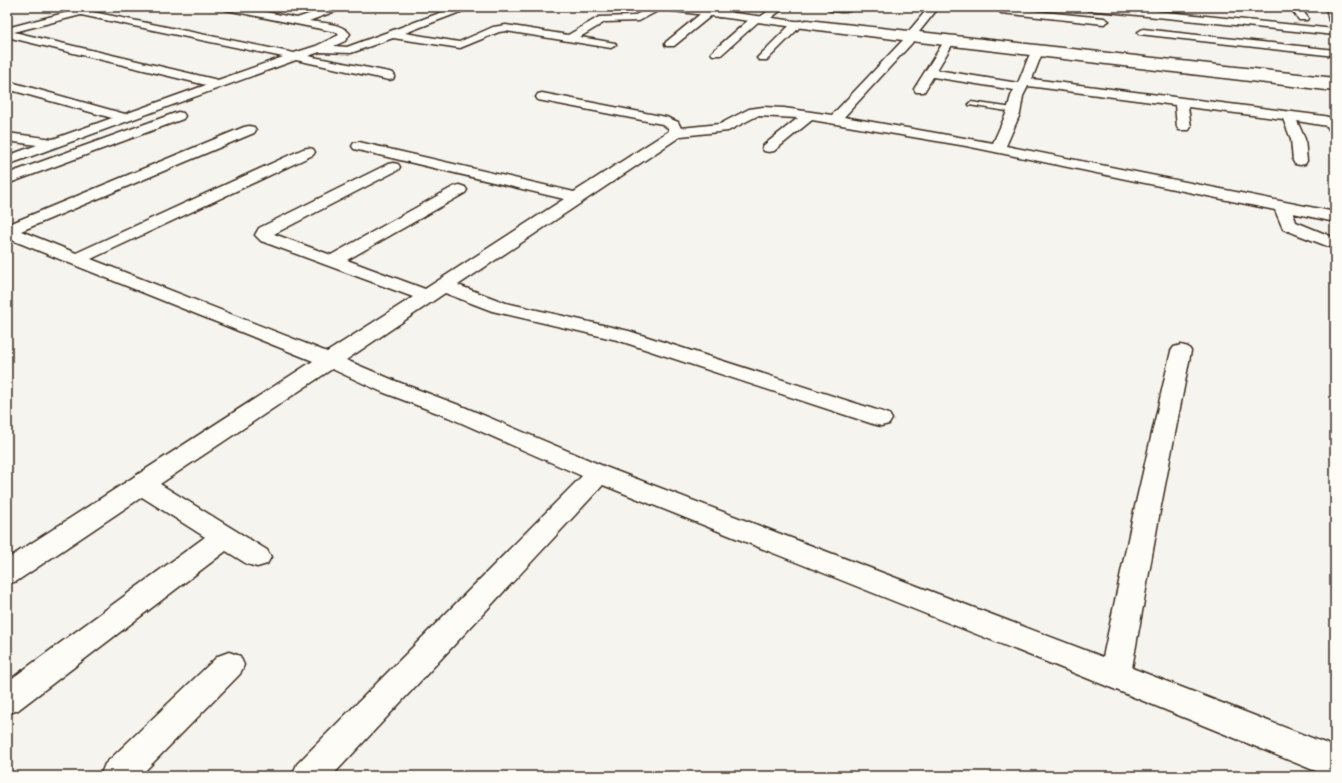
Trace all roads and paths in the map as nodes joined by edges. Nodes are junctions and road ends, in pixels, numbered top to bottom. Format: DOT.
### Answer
graph roads {
  1 [pos="100,7"];
  2 [pos="231,7"];
  3 [pos="338,7"];
  4 [pos="465,7"];
  5 [pos="660,7"];
  6 [pos="666,7"];
  7 [pos="733,7"];
  8 [pos="780,7"];
  9 [pos="830,7"];
  10 [pos="934,7"];
  11 [pos="1070,7"];
  12 [pos="1088,7"];
  13 [pos="1295,7"];
  14 [pos="1331,7"];
  15 [pos="683,8"];
  16 [pos="286,9"];
  17 [pos="848,9"];
  18 [pos="1004,9"];
  19 [pos="81,12"];
  20 [pos="1182,12"];
  21 [pos="708,13"];
  22 [pos="1256,13"];
  23 [pos="722,14"];
  24 [pos="268,15"];
  25 [pos="1069,18"];
  26 [pos="1303,18"];
  27 [pos="759,19"];
  28 [pos="1333,19"];
  29 [pos="299,21"];
  30 [pos="1104,21"];
  31 [pos="999,24"];
  32 [pos="1262,24"];
  33 [pos="795,26"];
  34 [pos="7,31"];
  35 [pos="1143,32"];
  36 [pos="1335,32"];
  37 [pos="7,34"];
  38 [pos="393,34"];
  39 [pos="570,38"];
  40 [pos="910,38"];
  41 [pos="670,44"];
  42 [pos="611,45"];
  43 [pos="947,46"];
  44 [pos="1134,46"];
  45 [pos="333,49"];
  46 [pos="717,52"];
  47 [pos="1335,52"];
  48 [pos="1035,56"];
  49 [pos="763,58"];
  50 [pos="307,59"];
  51 [pos="1132,59"];
  52 [pos="1110,64"];
  53 [pos="973,67"];
  54 [pos="931,73"];
  55 [pos="389,76"];
  56 [pos="967,79"];
  57 [pos="1335,82"];
  58 [pos="219,84"];
  59 [pos="1023,84"];
  60 [pos="7,85"];
  61 [pos="1335,88"];
  62 [pos="920,89"];
  63 [pos="542,97"];
  64 [pos="1181,102"];
  65 [pos="971,104"];
  66 [pos="1013,110"];
  67 [pos="178,116"];
  68 [pos="808,116"];
  69 [pos="1289,116"];
  70 [pos="126,118"];
  71 [pos="835,119"];
  72 [pos="1184,127"];
  73 [pos="1335,128"];
  74 [pos="249,130"];
  75 [pos="677,132"];
  76 [pos="7,137"];
  77 [pos="57,143"];
  78 [pos="359,146"];
  79 [pos="769,148"];
  80 [pos="998,148"];
  81 [pos="308,152"];
  82 [pos="7,161"];
  83 [pos="1300,161"];
  84 [pos="392,167"];
  85 [pos="7,179"];
  86 [pos="459,190"];
  87 [pos="578,198"];
  88 [pos="1282,206"];
  89 [pos="1335,217"];
  90 [pos="7,231"];
  91 [pos="1335,244"];
  92 [pos="77,259"];
  93 [pos="333,261"];
  94 [pos="436,291"];
  95 [pos="1181,351"];
  96 [pos="329,360"];
  97 [pos="881,419"];
  98 [pos="599,474"];
  99 [pos="141,484"];
  100 [pos="225,537"];
  101 [pos="257,557"];
  102 [pos="7,573"];
  103 [pos="229,665"];
  104 [pos="1115,675"];
  105 [pos="7,700"];
  106 [pos="1335,763"];
  107 [pos="117,776"];
  108 [pos="309,776"];
  1 -- 19 [label="street"];
  2 -- 24 [label="street"];
  3 -- 29 [label="street"];
  4 -- 38 [label="street"];
  5 -- 39 [label="street"];
  6 -- 15 [label="street"];
  7 -- 23 [label="street"];
  8 -- 27 [label="street"];
  9 -- 17 [label="street"];
  10 -- 40 [label="street"];
  11 -- 25 [label="street"];
  12 -- 20 [label="street"];
  13 -- 26 [label="street"];
  14 -- 28 [label="street"];
  15 -- 21 [label="street"];
  16 -- 24 [label="street"];
  18 -- 25 [label="street"];
  18 -- 31 [label="street"];
  19 -- 34 [label="street"];
  19 -- 50 [label="street"];
  20 -- 32 [label="street"];
  21 -- 23 [label="street"];
  21 -- 41 [label="street"];
  22 -- 32 [label="street"];
  23 -- 27 [label="street"];
  24 -- 29 [label="street"];
  25 -- 30 [label="street"];
  27 -- 33 [label="street"];
  27 -- 46 [label="street"];
  29 -- 45 [label="street"];
  32 -- 36 [label="street"];
  33 -- 40 [label="street"];
  33 -- 49 [label="street"];
  33 -- 61 [label="street"];
  35 -- 47 [label="street"];
  37 -- 58 [label="street"];
  38 -- 39 [label="street"];
  38 -- 45 [label="street"];
  39 -- 42 [label="street"];
  40 -- 43 [label="street"];
  40 -- 51 [label="street"];
  40 -- 71 [label="street"];
  43 -- 48 [label="street"];
  43 -- 54 [label="street"];
  44 -- 51 [label="street"];
  45 -- 50 [label="street"];
  45 -- 50 [label="street"];
  48 -- 52 [label="street"];
  48 -- 59 [label="street"];
  50 -- 55 [label="street"];
  50 -- 58 [label="street"];
  51 -- 57 [label="street"];
  53 -- 56 [label="street"];
  54 -- 56 [label="street"];
  54 -- 62 [label="street"];
  56 -- 59 [label="street"];
  58 -- 70 [label="street"];
  59 -- 64 [label="street"];
  59 -- 66 [label="street"];
  60 -- 70 [label="street"];
  63 -- 75 [label="street"];
  64 -- 69 [label="street"];
  64 -- 72 [label="street"];
  65 -- 66 [label="lane"];
  66 -- 80 [label="street"];
  67 -- 85 [label="street"];
  68 -- 71 [label="street"];
  68 -- 75 [label="street"];
  68 -- 79 [label="street"];
  69 -- 73 [label="street"];
  69 -- 83 [label="street"];
  70 -- 77 [label="street"];
  71 -- 80 [label="street"];
  74 -- 90 [label="street"];
  75 -- 87 [label="street"];
  76 -- 77 [label="street"];
  77 -- 82 [label="street"];
  78 -- 87 [label="street"];
  80 -- 88 [label="street"];
  81 -- 92 [label="street"];
  84 -- 93 [label="street"];
  86 -- 93 [label="street"];
  87 -- 94 [label="street"];
  88 -- 89 [label="street"];
  88 -- 91 [label="street"];
  90 -- 92 [label="street"];
  92 -- 96 [label="street"];
  93 -- 94 [label="street"];
  94 -- 96 [label="street"];
  94 -- 97 [label="street"];
  95 -- 104 [label="street"];
  96 -- 98 [label="street"];
  96 -- 99 [label="street"];
  98 -- 104 [label="street"];
  98 -- 108 [label="street"];
  99 -- 100 [label="street"];
  99 -- 102 [label="street"];
  100 -- 101 [label="street"];
  100 -- 105 [label="street"];
  103 -- 107 [label="street"];
  104 -- 106 [label="street"];
}
